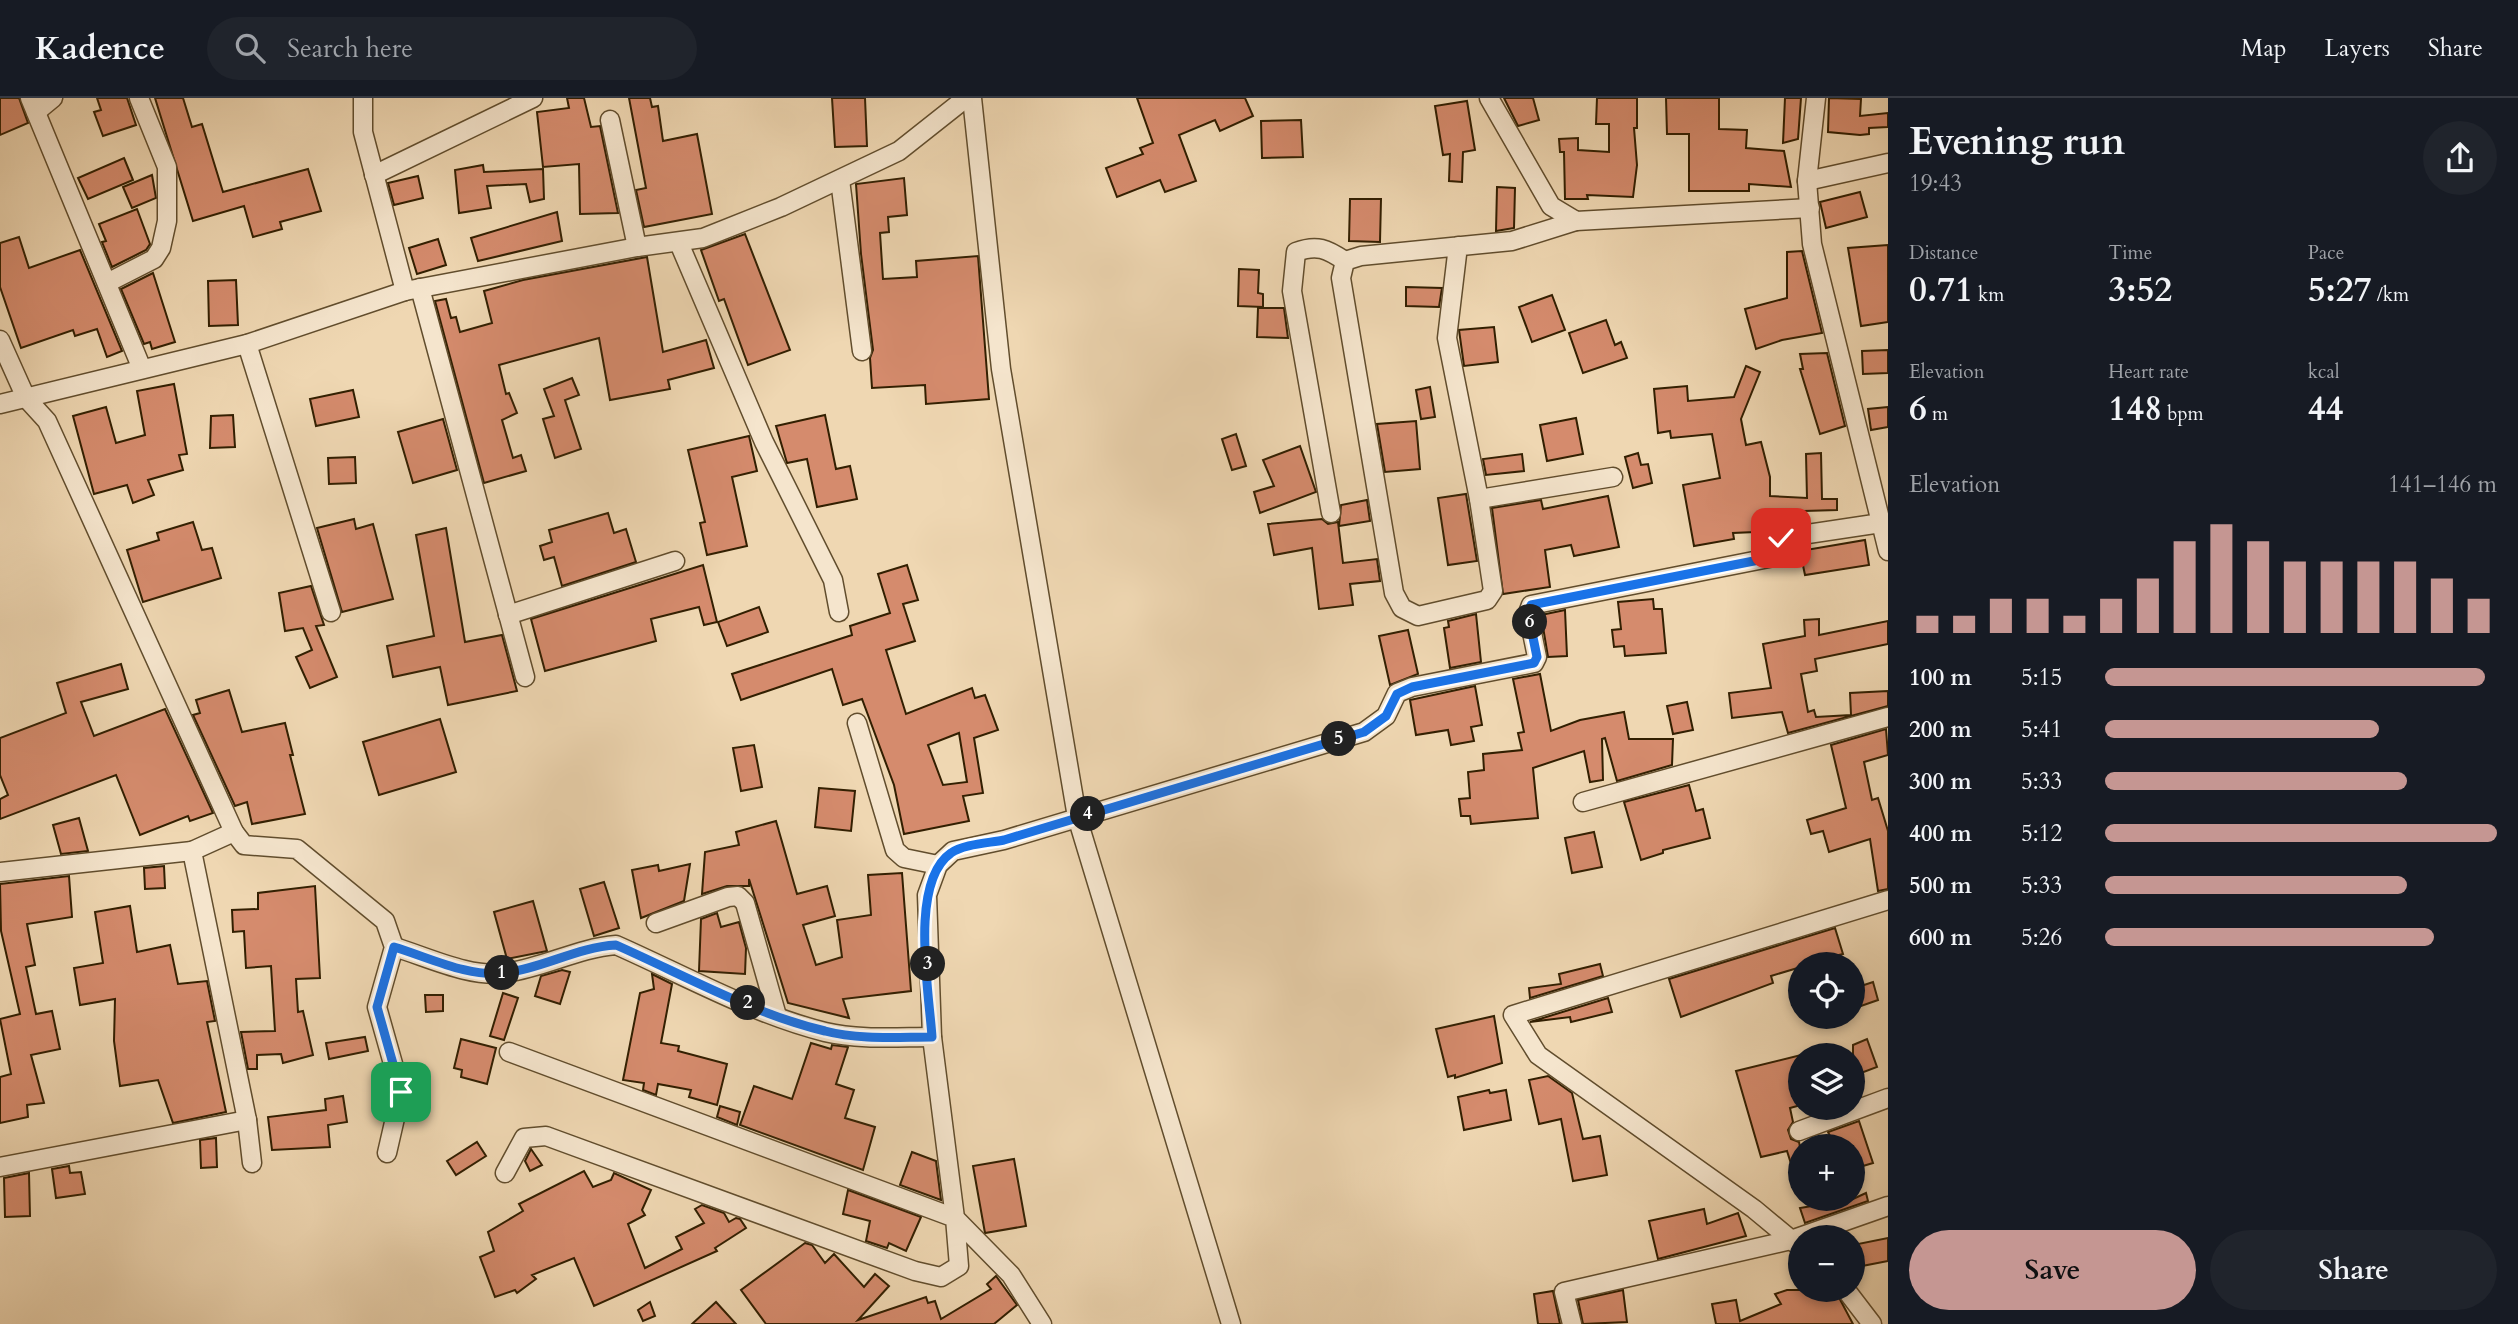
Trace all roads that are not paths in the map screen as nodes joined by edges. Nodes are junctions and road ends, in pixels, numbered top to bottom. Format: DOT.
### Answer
graph roads {
  1 [pos="53,98"];
  2 [pos="139,98"];
  3 [pos="363,98"];
  4 [pos="533,98"];
  5 [pos="966,98"];
  6 [pos="972,98"];
  7 [pos="1489,98"];
  8 [pos="1816,98"];
  9 [pos="33,105"];
  10 [pos="610,120"];
  11 [pos="1888,163"];
  12 [pos="374,175"];
  13 [pos="840,180"];
  14 [pos="1807,181"];
  15 [pos="1810,208"];
  16 [pos="1576,221"];
  17 [pos="679,243"];
  18 [pos="1458,246"];
  19 [pos="638,247"];
  20 [pos="1345,261"];
  21 [pos="107,284"];
  22 [pos="412,290"];
  23 [pos="0,340"];
  24 [pos="247,344"];
  25 [pos="862,351"];
  26 [pos="142,369"];
  27 [pos="26,398"];
  28 [pos="0,404"];
  29 [pos="1613,477"];
  30 [pos="1880,485"];
  31 [pos="1479,499"];
  32 [pos="1331,513"];
  33 [pos="1881,523"];
  34 [pos="1888,551"];
  35 [pos="675,561"];
  36 [pos="331,611"];
  37 [pos="839,612"];
  38 [pos="508,615"];
  39 [pos="525,677"];
  40 [pos="1888,717"];
  41 [pos="857,723"];
  42 [pos="1583,802"];
  43 [pos="1077,817"];
  44 [pos="234,832"];
  45 [pos="192,851"];
  46 [pos="938,865"];
  47 [pos="0,872"];
  48 [pos="1888,900"];
  49 [pos="656,923"];
  50 [pos="394,947"];
  51 [pos="777,1016"];
  52 [pos="932,1037"];
  53 [pos="509,1052"];
  54 [pos="1888,1098"];
  55 [pos="247,1120"];
  56 [pos="1799,1131"];
  57 [pos="387,1153"];
  58 [pos="252,1163"];
  59 [pos="0,1167"];
  60 [pos="505,1173"];
  61 [pos="1888,1206"];
  62 [pos="955,1218"];
  63 [pos="1842,1225"];
  64 [pos="1788,1237"];
  65 [pos="1788,1246"];
  66 [pos="1855,1302"];
  67 [pos="1042,1324"];
  68 [pos="1231,1324"];
  69 [pos="1572,1324"];
  70 [pos="1872,1324"];
  1 -- 9 [label="street"];
  2 -- 21 [label="street"];
  3 -- 12 [label="street"];
  4 -- 12 [label="street"];
  5 -- 13 [label="street"];
  6 -- 43 [label="street"];
  7 -- 16 [label="street"];
  8 -- 14 [label="street"];
  9 -- 21 [label="street"];
  10 -- 19 [label="street"];
  11 -- 14 [label="street"];
  12 -- 22 [label="street"];
  13 -- 17 [label="street"];
  13 -- 25 [label="street"];
  14 -- 15 [label="street"];
  15 -- 16 [label="street"];
  15 -- 30 [label="street"];
  16 -- 18 [label="street"];
  17 -- 19 [label="street"];
  17 -- 37 [label="street"];
  18 -- 20 [label="street"];
  18 -- 31 [label="street"];
  19 -- 22 [label="street"];
  20 -- 31 [label="street"];
  20 -- 32 [label="street"];
  21 -- 26 [label="street"];
  22 -- 24 [label="street"];
  22 -- 38 [label="street"];
  23 -- 27 [label="street"];
  24 -- 26 [label="street"];
  24 -- 36 [label="street"];
  26 -- 27 [label="street"];
  27 -- 28 [label="street"];
  27 -- 44 [label="street"];
  29 -- 31 [label="street"];
  30 -- 33 [label="street"];
  33 -- 34 [label="street"];
  33 -- 43 [label="street"];
  35 -- 38 [label="street"];
  38 -- 39 [label="street"];
  40 -- 42 [label="street"];
  41 -- 46 [label="street"];
  43 -- 46 [label="street"];
  43 -- 68 [label="street"];
  44 -- 45 [label="street"];
  44 -- 50 [label="street"];
  45 -- 47 [label="street"];
  45 -- 55 [label="street"];
  46 -- 52 [label="street"];
  48 -- 64 [label="street"];
  49 -- 51 [label="street"];
  50 -- 51 [label="street"];
  50 -- 57 [label="street"];
  51 -- 52 [label="street"];
  52 -- 62 [label="street"];
  53 -- 62 [label="street"];
  54 -- 56 [label="street"];
  55 -- 58 [label="street"];
  55 -- 59 [label="street"];
  60 -- 62 [label="street"];
  61 -- 63 [label="street"];
  62 -- 67 [label="street"];
  65 -- 69 [label="street"];
  66 -- 70 [label="street"];
}
